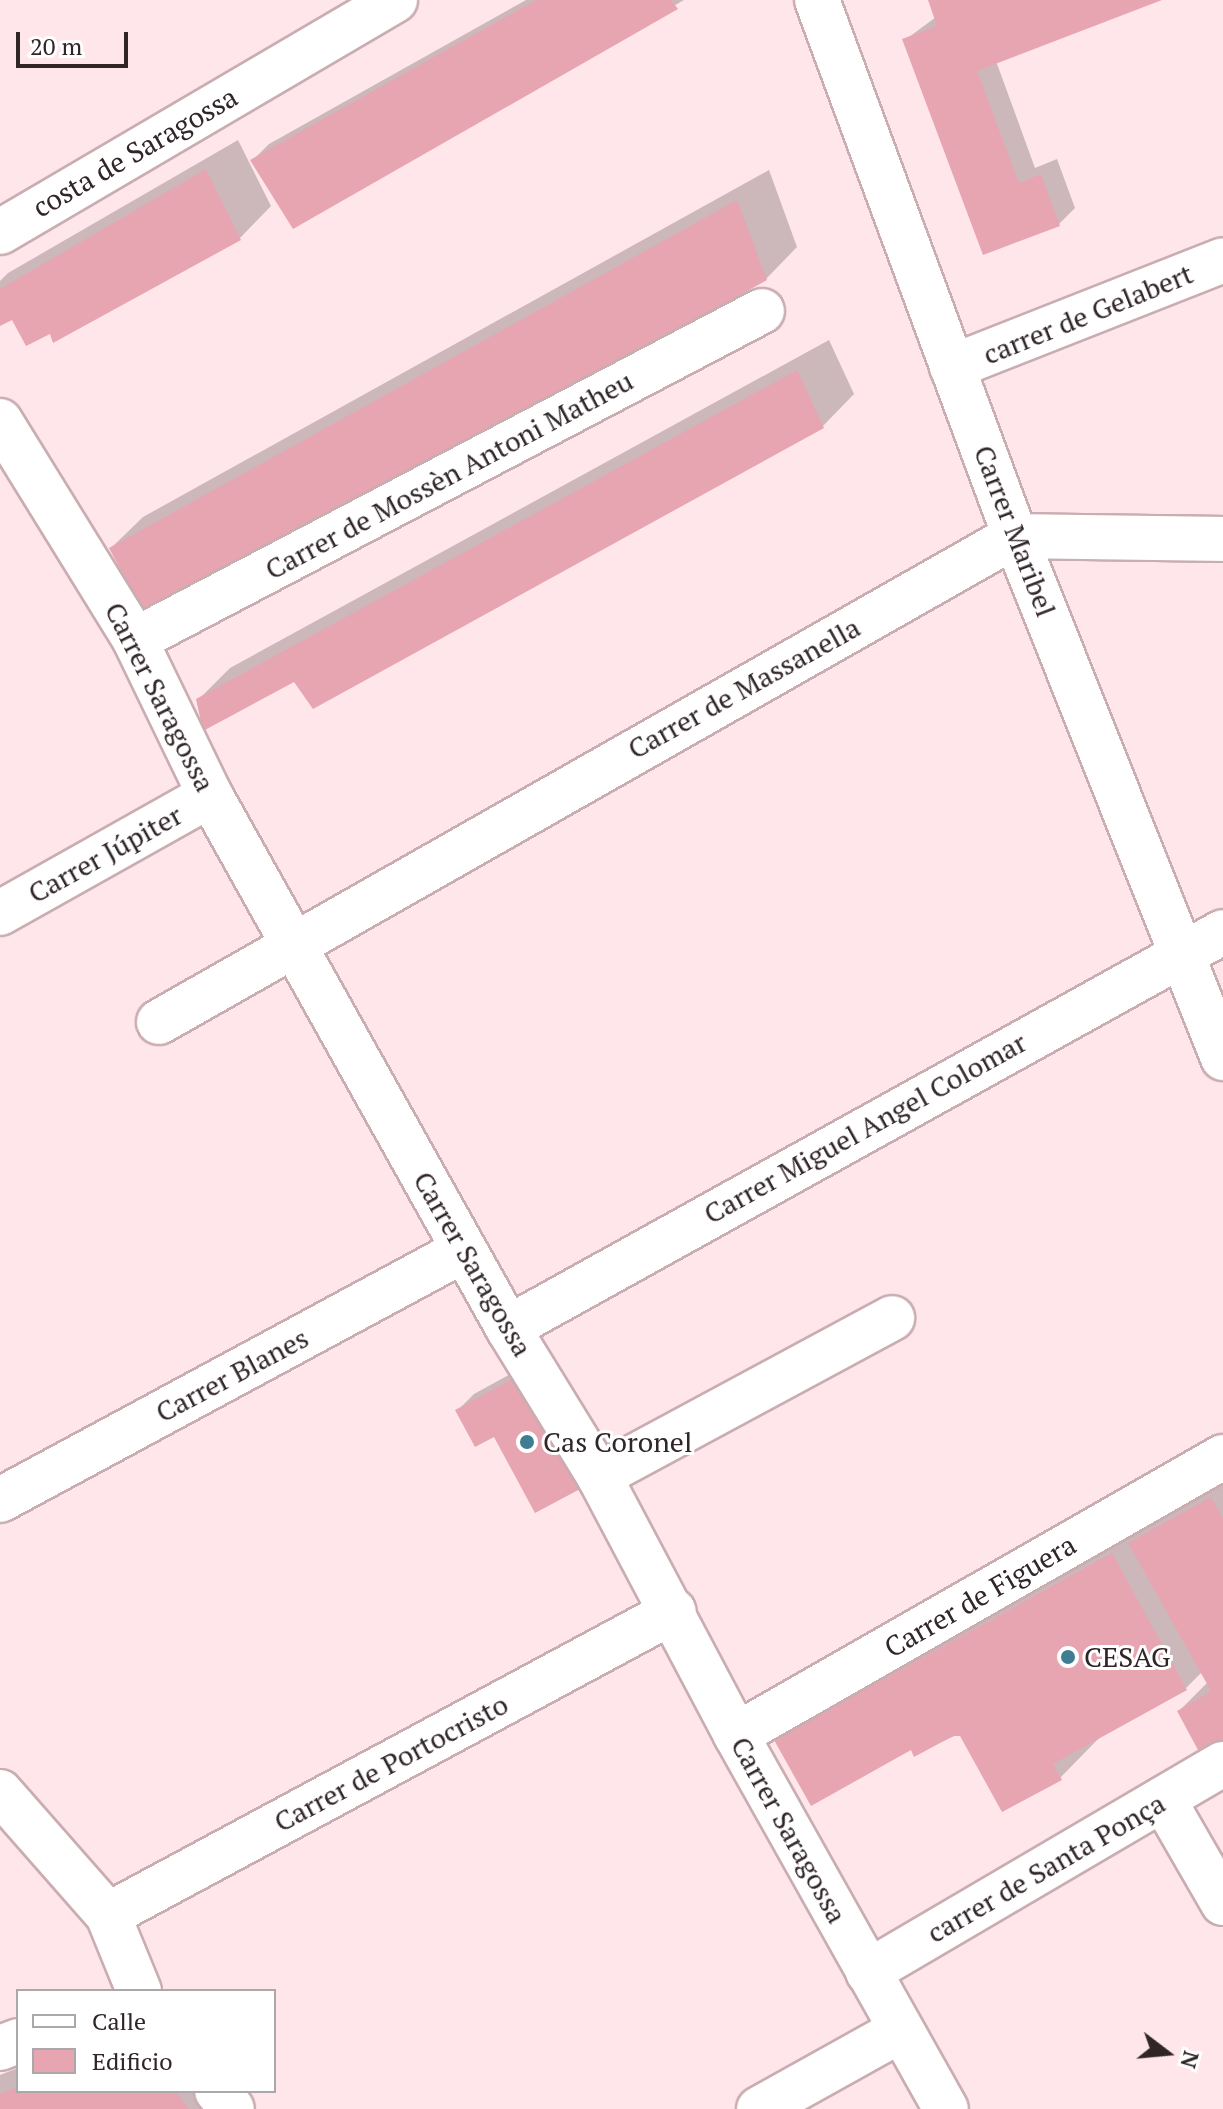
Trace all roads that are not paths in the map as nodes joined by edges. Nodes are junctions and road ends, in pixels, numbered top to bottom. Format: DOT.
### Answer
graph roads {
  1 [pos="395,0"];
  2 [pos="817,0"];
  3 [pos="0,232"];
  4 [pos="1223,260"];
  5 [pos="762,311"];
  6 [pos="952,367"];
  7 [pos="0,421"];
  8 [pos="1015,536"];
  9 [pos="1223,539"];
  10 [pos="135,640"];
  11 [pos="210,795"];
  12 [pos="0,913"];
  13 [pos="1223,932"];
  14 [pos="293,942"];
  15 [pos="1183,949"];
  16 [pos="159,1022"];
  17 [pos="1223,1058"];
  18 [pos="464,1250"];
  19 [pos="892,1318"];
  20 [pos="508,1328"];
  21 [pos="1223,1457"];
  22 [pos="599,1476"];
  23 [pos="0,1500"];
  24 [pos="674,1611"];
  25 [pos="736,1735"];
  26 [pos="1223,1764"];
  27 [pos="0,1792"];
  28 [pos="1163,1799"];
  29 [pos="1223,1903"];
  30 [pos="108,1915"];
  31 [pos="868,1972"];
  32 [pos="138,1989"];
  33 [pos="901,2030"];
  34 [pos="219,2093"];
  35 [pos="232,2109"];
  36 [pos="759,2109"];
  37 [pos="946,2109"];
  1 -- 3 [label="street, costa de Saragossa"];
  2 -- 6 [label="street, Carrer Maribel"];
  4 -- 6 [label="street, carrer de Gelabert"];
  5 -- 10 [label="street, Carrer de Mossèn Antoni Matheu"];
  6 -- 8 [label="street, Carrer Maribel"];
  7 -- 10 [label="street, Carrer Saragossa"];
  8 -- 9 [label="street"];
  8 -- 14 [label="street, Carrer de Massanella"];
  8 -- 15 [label="street, Carrer Maribel"];
  10 -- 11 [label="street, Carrer Saragossa"];
  11 -- 12 [label="street, Carrer Júpiter"];
  11 -- 14 [label="street, Carrer Saragossa"];
  13 -- 15 [label="street, Carrer Miguel Angel Colomar"];
  14 -- 16 [label="street, Carrer de Massanella"];
  14 -- 18 [label="street, Carrer Saragossa"];
  15 -- 17 [label="street, Carrer Maribel"];
  15 -- 20 [label="street, Carrer Miguel Angel Colomar"];
  18 -- 20 [label="street, Carrer Saragossa"];
  18 -- 23 [label="street, Carrer Blanes"];
  19 -- 22 [label="street"];
  20 -- 22 [label="street, Carrer Saragossa"];
  21 -- 25 [label="street, Carrer de Figuera"];
  22 -- 24 [label="street, Carrer Saragossa"];
  24 -- 25 [label="street, Carrer Saragossa"];
  24 -- 30 [label="street, Carrer de Portocristo"];
  25 -- 31 [label="street, Carrer Saragossa"];
  26 -- 28 [label="street, carrer de Santa Ponça"];
  27 -- 30 [label="street"];
  28 -- 29 [label="street"];
  28 -- 31 [label="street, carrer de Santa Ponça"];
  30 -- 32 [label="street"];
  31 -- 33 [label="street, Carrer Saragossa"];
  33 -- 36 [label="street"];
  33 -- 37 [label="street, Carrer Saragossa"];
  34 -- 35 [label="street"];
}
